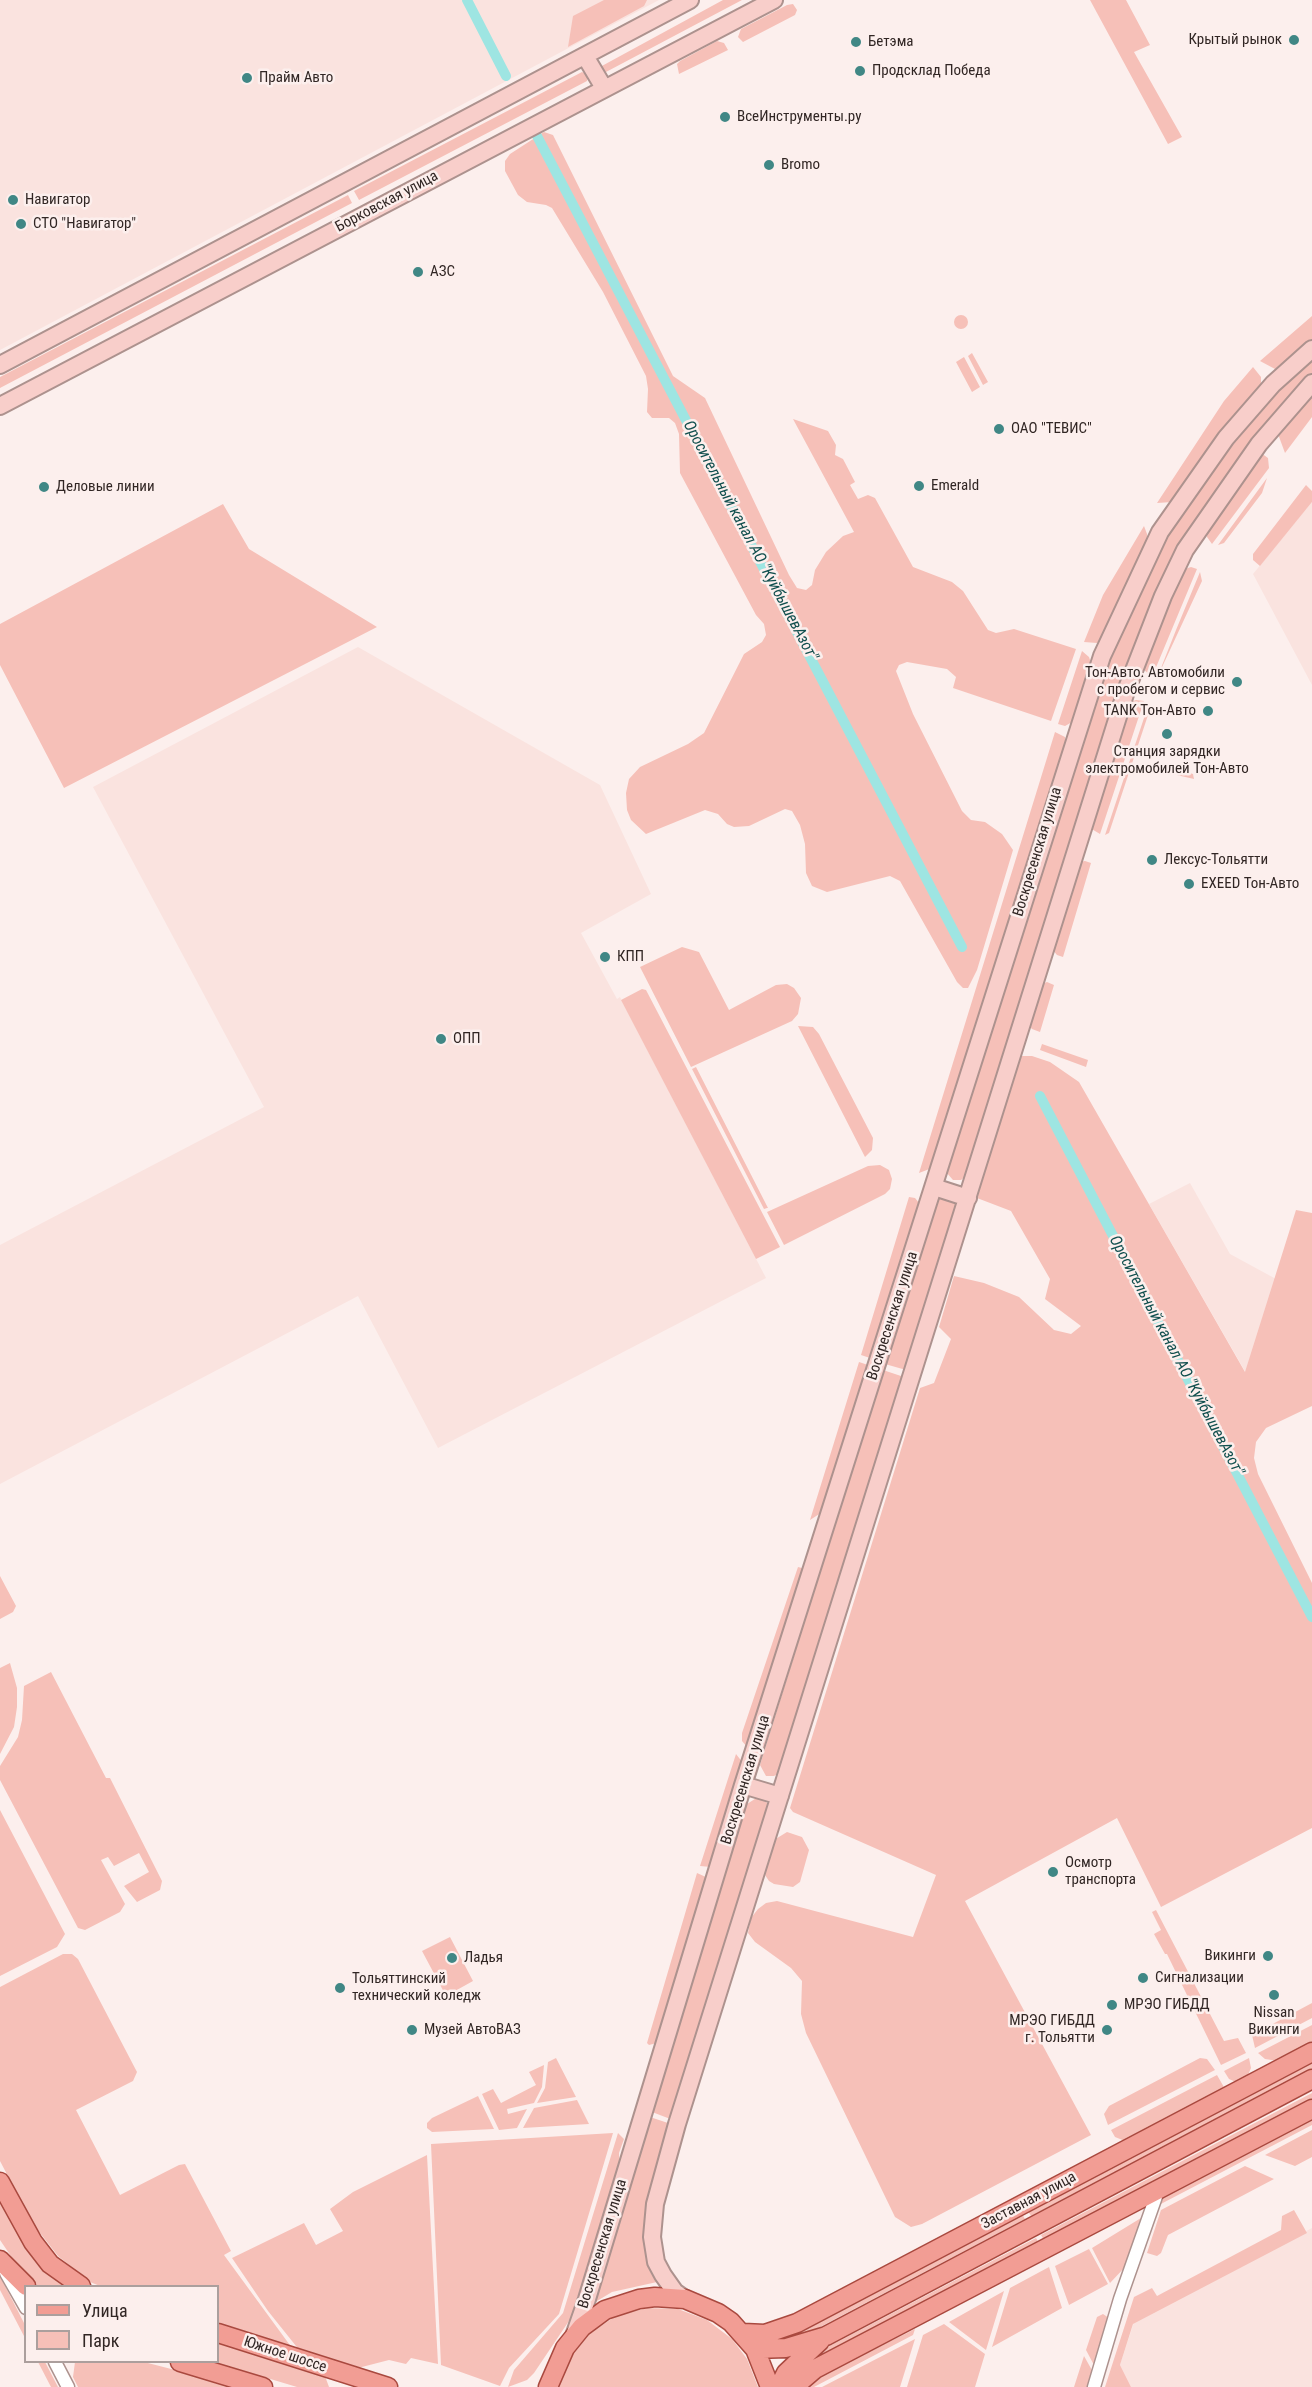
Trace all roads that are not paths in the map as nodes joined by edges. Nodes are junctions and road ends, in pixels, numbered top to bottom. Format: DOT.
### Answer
graph roads {
  1 [pos="690,0"];
  2 [pos="774,0"];
  3 [pos="585,56"];
  4 [pos="603,88"];
  5 [pos="1312,349"];
  6 [pos="0,365"];
  7 [pos="1312,383"];
  8 [pos="0,406"];
  9 [pos="934,1187"];
  10 [pos="968,1198"];
  11 [pos="744,1785"];
  12 [pos="780,1796"];
  13 [pos="1312,2052"];
  14 [pos="1312,2079"];
  15 [pos="1312,2109"];
  16 [pos="0,2182"];
  17 [pos="1159,2188"];
  18 [pos="1131,2203"];
  19 [pos="1145,2227"];
  20 [pos="0,2261"];
  21 [pos="25,2285"];
  22 [pos="80,2285"];
  23 [pos="685,2299"];
  24 [pos="24,2304"];
  25 [pos="219,2333"];
  26 [pos="742,2333"];
  27 [pos="574,2336"];
  28 [pos="826,2336"];
  29 [pos="755,2349"];
  30 [pos="56,2363"];
  31 [pos="186,2363"];
  32 [pos="326,2368"];
  33 [pos="68,2386"];
  34 [pos="263,2387"];
  35 [pos="333,2387"];
  36 [pos="388,2387"];
  37 [pos="548,2387"];
  38 [pos="770,2387"];
  39 [pos="779,2387"];
  40 [pos="794,2387"];
  41 [pos="1094,2387"];
  1 -- 3 [label="main road"];
  2 -- 4 [label="main road, Борковская улица"];
  3 -- 4 [label="main road"];
  3 -- 6 [label="main road"];
  4 -- 8 [label="main road, Борковская улица"];
  5 -- 9 [label="main road, Воскресенская улица"];
  7 -- 10 [label="main road"];
  9 -- 10 [label="main road"];
  9 -- 11 [label="main road, Воскресенская улица"];
  10 -- 12 [label="main road"];
  11 -- 12 [label="main road"];
  11 -- 27 [label="main road, Воскресенская улица"];
  12 -- 23 [label="main road"];
  13 -- 26 [label="main road, Заставная улица"];
  14 -- 28 [label="main road, Заставная улица"];
  15 -- 17 [label="main road"];
  16 -- 22 [label="main road"];
  17 -- 18 [label="main road"];
  17 -- 19 [label="street"];
  18 -- 19 [label="street"];
  18 -- 40 [label="main road"];
  19 -- 41 [label="street"];
  20 -- 21 [label="main road"];
  20 -- 24 [label="street"];
  23 -- 26 [label="main road"];
  23 -- 27 [label="main road"];
  25 -- 32 [label="main road, Южное шоссе"];
  26 -- 29 [label="main road"];
  27 -- 37 [label="main road"];
  28 -- 29 [label="main road, Заставная улица"];
  28 -- 39 [label="main road, Заставная улица"];
  29 -- 38 [label="main road"];
  30 -- 33 [label="street"];
  31 -- 34 [label="main road"];
  32 -- 35 [label="main road"];
  32 -- 36 [label="main road, Южное шоссе"];
}
